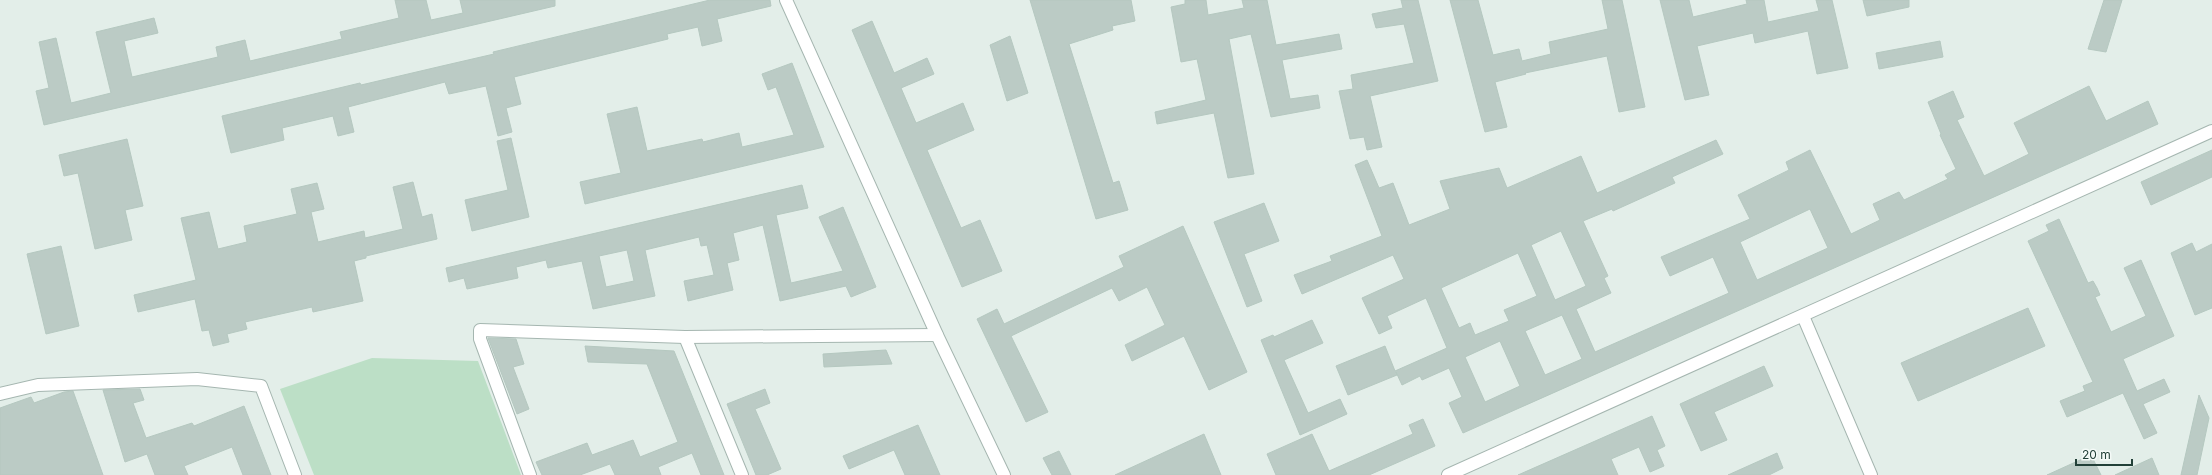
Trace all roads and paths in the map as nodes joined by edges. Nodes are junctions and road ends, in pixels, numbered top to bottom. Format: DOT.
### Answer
graph roads {
  1 [pos="786,0"];
  2 [pos="2212,131"];
  3 [pos="1803,316"];
  4 [pos="937,335"];
  5 [pos="686,337"];
  6 [pos="0,394"];
  7 [pos="295,475"];
  8 [pos="530,475"];
  9 [pos="742,475"];
  10 [pos="1004,475"];
  11 [pos="1448,475"];
  12 [pos="1871,475"];
  1 -- 4 [label="street"];
  2 -- 3 [label="street"];
  3 -- 11 [label="street"];
  3 -- 12 [label="street"];
  4 -- 5 [label="street"];
  4 -- 10 [label="street"];
  5 -- 8 [label="street"];
  5 -- 9 [label="street"];
  6 -- 7 [label="street"];
}
